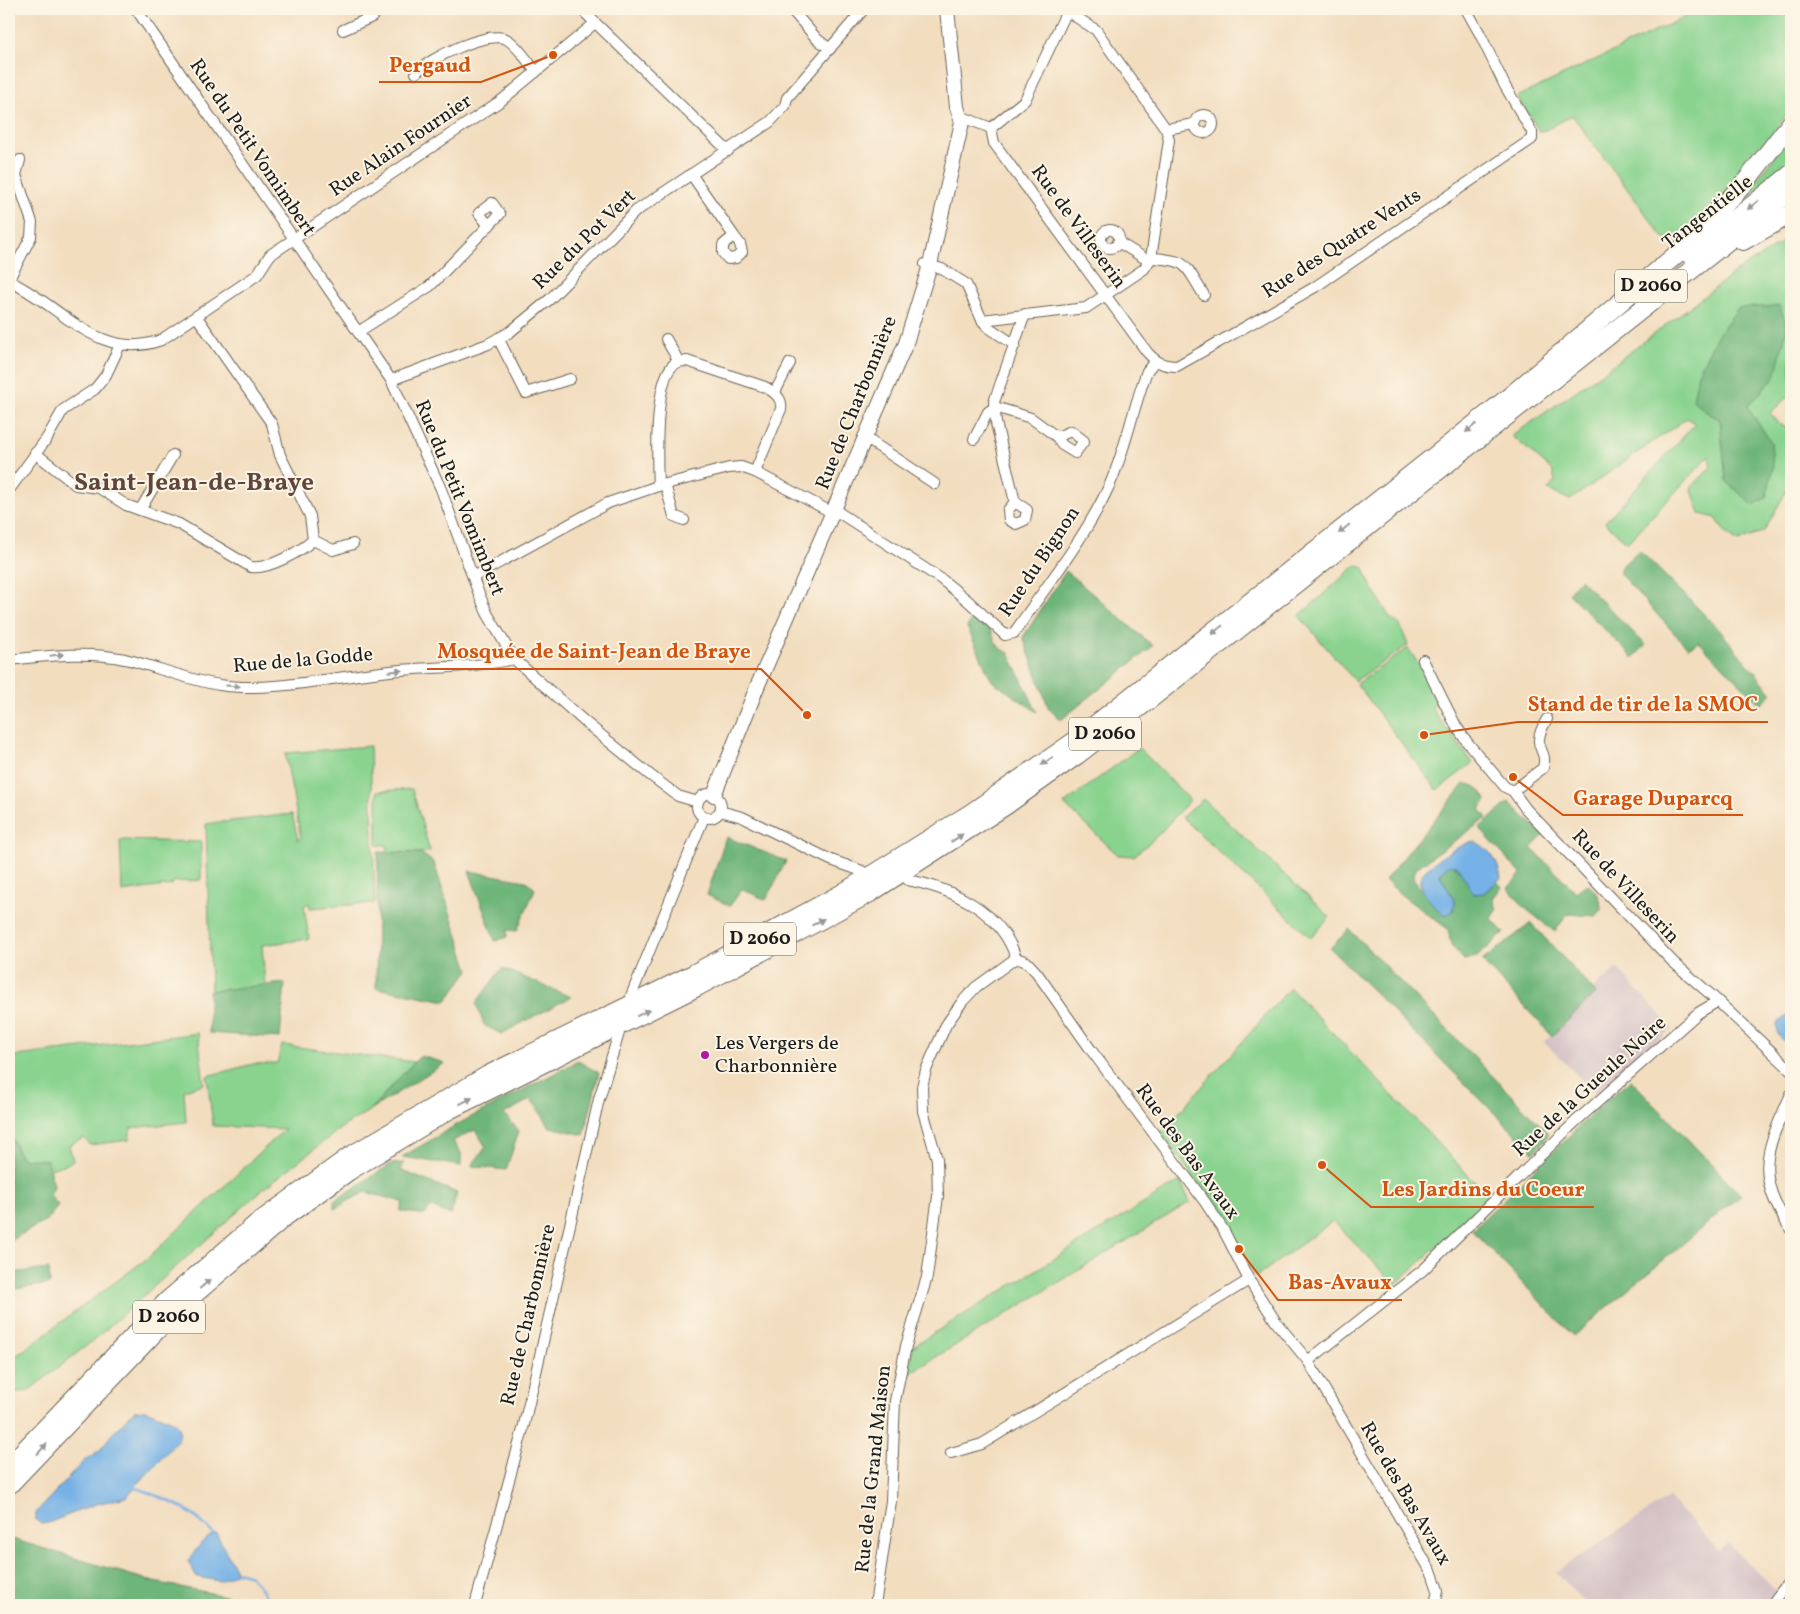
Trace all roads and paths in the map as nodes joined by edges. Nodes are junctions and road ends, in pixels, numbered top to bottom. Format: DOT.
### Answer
graph roads {
  1 [pos="136,9"];
  2 [pos="378,9"];
  3 [pos="581,9"];
  4 [pos="791,9"];
  5 [pos="864,9"];
  6 [pos="947,9"];
  7 [pos="1466,9"];
  8 [pos="1067,10"];
  9 [pos="595,22"];
  10 [pos="343,30"];
  11 [pos="830,49"];
  12 [pos="536,72"];
  13 [pos="416,73"];
  14 [pos="960,116"];
  15 [pos="1791,122"];
  16 [pos="1194,124"];
  17 [pos="991,128"];
  18 [pos="1166,128"];
  19 [pos="728,151"];
  20 [pos="20,160"];
  21 [pos="691,174"];
  22 [pos="1791,174"];
  23 [pos="1791,191"];
  24 [pos="1791,214"];
  25 [pos="489,226"];
  26 [pos="734,236"];
  27 [pos="293,239"];
  28 [pos="1118,242"];
  29 [pos="1150,259"];
  30 [pos="927,264"];
  31 [pos="9,280"];
  32 [pos="1106,294"];
  33 [pos="1204,295"];
  34 [pos="1025,314"];
  35 [pos="197,317"];
  36 [pos="982,320"];
  37 [pos="358,332"];
  38 [pos="1610,335"];
  39 [pos="498,338"];
  40 [pos="666,339"];
  41 [pos="1014,344"];
  42 [pos="120,346"];
  43 [pos="679,362"];
  44 [pos="1156,362"];
  45 [pos="790,363"];
  46 [pos="570,379"];
  47 [pos="391,380"];
  48 [pos="775,392"];
  49 [pos="1510,397"];
  50 [pos="995,406"];
  51 [pos="1057,436"];
  52 [pos="867,439"];
  53 [pos="974,439"];
  54 [pos="35,453"];
  55 [pos="173,455"];
  56 [pos="755,472"];
  57 [pos="935,484"];
  58 [pos="661,485"];
  59 [pos="9,490"];
  60 [pos="1015,502"];
  61 [pos="140,510"];
  62 [pos="834,512"];
  63 [pos="684,520"];
  64 [pos="313,540"];
  65 [pos="353,544"];
  66 [pos="473,577"];
  67 [pos="514,659"];
  68 [pos="9,660"];
  69 [pos="1423,660"];
  70 [pos="1547,720"];
  71 [pos="1513,791"];
  72 [pos="714,795"];
  73 [pos="698,802"];
  74 [pos="720,811"];
  75 [pos="704,817"];
  76 [pos="862,871"];
  77 [pos="908,880"];
  78 [pos="1016,958"];
  79 [pos="631,996"];
  80 [pos="1718,1001"];
  81 [pos="620,1033"];
  82 [pos="1791,1070"];
  83 [pos="1791,1094"];
  84 [pos="1791,1230"];
  85 [pos="1249,1280"];
  86 [pos="1308,1361"];
  87 [pos="951,1453"];
  88 [pos="9,1466"];
  89 [pos="9,1485"];
  90 [pos="1791,1581"];
  91 [pos="475,1605"];
  92 [pos="875,1605"];
  93 [pos="1435,1605"];
  94 [pos="1771,1605"];
  1 -- 27 [label="street, Rue du Petit Vomimbert"];
  2 -- 10 [label="street"];
  3 -- 9 [label="street"];
  4 -- 11 [label="street"];
  5 -- 11 [label="street, Rue du Pot Vert"];
  6 -- 14 [label="street, Rue de Charbonnière"];
  7 -- 44 [label="street, Rue des Quatre Vents"];
  8 -- 17 [label="street"];
  8 -- 18 [label="street"];
  9 -- 12 [label="street, Rue Alain Fournier"];
  9 -- 19 [label="street"];
  11 -- 19 [label="street, Rue du Pot Vert"];
  12 -- 13 [label="street"];
  12 -- 27 [label="street, Rue Alain Fournier"];
  14 -- 17 [label="street"];
  14 -- 30 [label="street, Rue de Charbonnière"];
  15 -- 49 [label="highway"];
  16 -- 18 [label="street"];
  17 -- 32 [label="street, Rue de Villeserin"];
  18 -- 29 [label="street"];
  19 -- 21 [label="street, Rue du Pot Vert"];
  20 -- 31 [label="street"];
  21 -- 26 [label="street"];
  21 -- 39 [label="street, Rue du Pot Vert"];
  22 -- 49 [label="highway, Tangentielle / D 2060, one-way"];
  23 -- 38 [label="highway, D 2060"];
  24 -- 38 [label="highway"];
  25 -- 37 [label="street"];
  27 -- 35 [label="street, Rue Alain Fournier"];
  27 -- 37 [label="street, Rue du Petit Vomimbert"];
  28 -- 29 [label="street"];
  29 -- 32 [label="street"];
  29 -- 33 [label="street"];
  30 -- 36 [label="street"];
  30 -- 52 [label="street, Rue de Charbonnière"];
  31 -- 42 [label="street"];
  32 -- 34 [label="street"];
  32 -- 44 [label="street, Rue de Villeserin"];
  34 -- 36 [label="street"];
  34 -- 41 [label="street"];
  35 -- 42 [label="street, Rue Alain Fournier"];
  35 -- 64 [label="street"];
  36 -- 41 [label="street"];
  37 -- 47 [label="street, Rue du Petit Vomimbert"];
  89 -- 38 [label="highway, D 2060, one-way"];
  39 -- 46 [label="street"];
  39 -- 47 [label="street, Rue du Pot Vert"];
  40 -- 43 [label="street"];
  41 -- 50 [label="street"];
  42 -- 54 [label="street"];
  43 -- 48 [label="street"];
  43 -- 58 [label="street"];
  44 -- 62 [label="street, Rue du Bignon"];
  45 -- 48 [label="street"];
  47 -- 66 [label="street, Rue du Petit Vomimbert"];
  48 -- 56 [label="street"];
  49 -- 88 [label="highway, D 2060, one-way"];
  50 -- 51 [label="street"];
  50 -- 53 [label="street"];
  50 -- 60 [label="street"];
  52 -- 57 [label="street"];
  52 -- 62 [label="street, Rue de Charbonnière"];
  54 -- 59 [label="street"];
  54 -- 61 [label="street"];
  55 -- 61 [label="street"];
  56 -- 58 [label="street"];
  56 -- 62 [label="street"];
  58 -- 63 [label="street"];
  58 -- 66 [label="street"];
  61 -- 64 [label="street"];
  62 -- 72 [label="street, Rue de Charbonnière"];
  64 -- 65 [label="street"];
  66 -- 67 [label="street, Rue du Petit Vomimbert"];
  68 -- 67 [label="street, Rue de la Godde, one-way"];
  67 -- 73 [label="street, Rue du Petit Vomimbert"];
  69 -- 71 [label="street, Rue de Villeserin"];
  70 -- 71 [label="street"];
  71 -- 80 [label="street, Rue de Villeserin"];
  72 -- 73 [label="street"];
  72 -- 74 [label="street"];
  73 -- 75 [label="street"];
  74 -- 75 [label="street"];
  74 -- 76 [label="street"];
  75 -- 79 [label="street"];
  77 -- 78 [label="street"];
  78 -- 85 [label="street, Rue des Bas Avaux"];
  78 -- 92 [label="street, Rue de la Grand Maison"];
  80 -- 82 [label="street, Rue de Villeserin"];
  80 -- 86 [label="street, Rue de la Gueule Noire"];
  81 -- 91 [label="street, Rue de Charbonnière"];
  83 -- 84 [label="street"];
  85 -- 86 [label="street, Rue des Bas Avaux"];
  85 -- 87 [label="street"];
  86 -- 93 [label="street, Rue des Bas Avaux"];
  90 -- 94 [label="street"];
}
